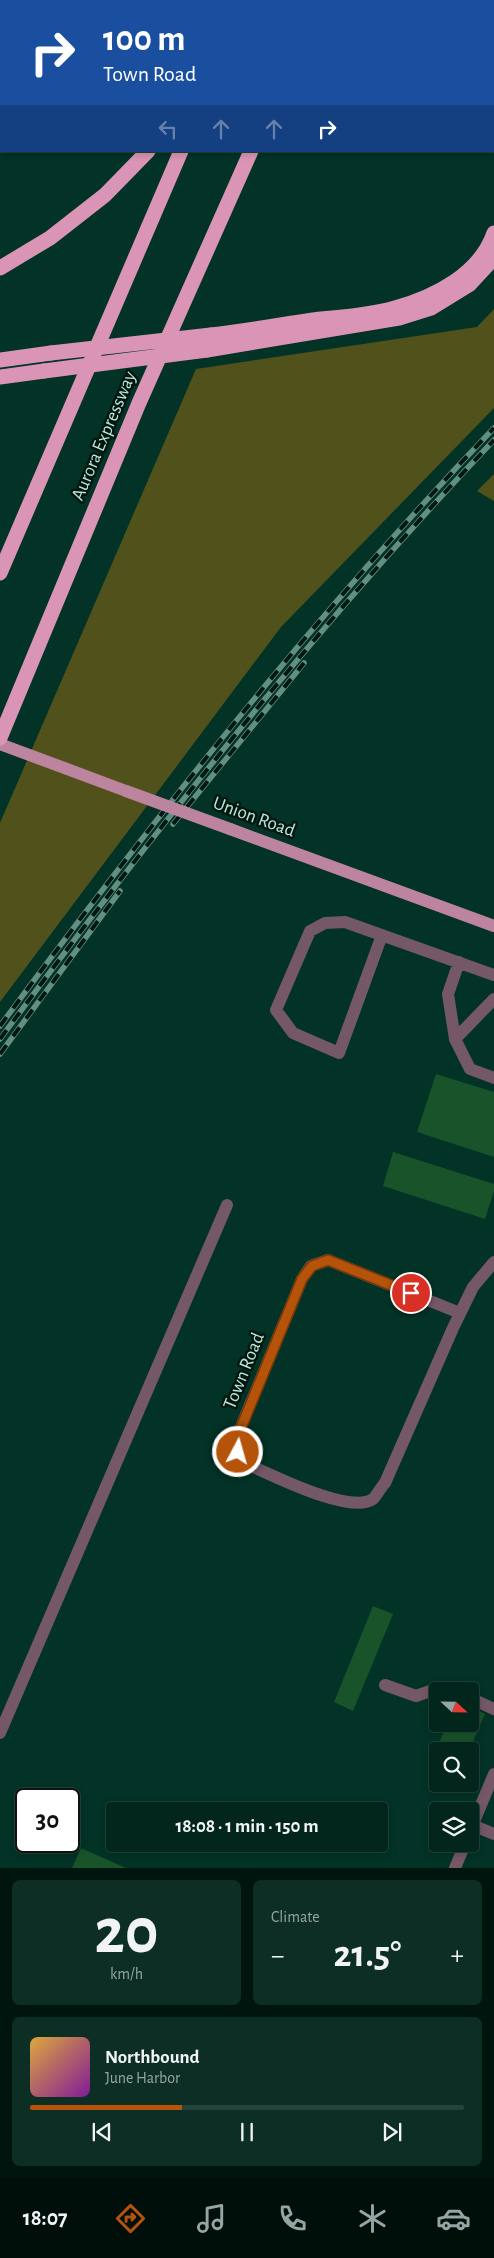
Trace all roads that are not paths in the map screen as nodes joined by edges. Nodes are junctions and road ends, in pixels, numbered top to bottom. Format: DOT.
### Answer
graph roads {
  1 [pos="147,152"];
  2 [pos="182,152"];
  3 [pos="251,152"];
  4 [pos="259,152"];
  5 [pos="240,179"];
  6 [pos="494,232"];
  7 [pos="494,258"];
  8 [pos="0,268"];
  9 [pos="0,360"];
  10 [pos="0,376"];
  11 [pos="0,573"];
  12 [pos="0,738"];
  13 [pos="0,744"];
  14 [pos="494,926"];
  15 [pos="382,935"];
  16 [pos="459,962"];
  17 [pos="494,975"];
  18 [pos="494,999"];
  19 [pos="455,1039"];
  20 [pos="494,1078"];
  21 [pos="227,1205"];
  22 [pos="494,1262"];
  23 [pos="460,1313"];
  24 [pos="385,1685"];
  25 [pos="429,1691"];
  26 [pos="479,1702"];
  27 [pos="494,1708"];
  28 [pos="0,1733"];
  29 [pos="494,1774"];
  30 [pos="479,1809"];
  31 [pos="479,1830"];
  32 [pos="494,1834"];
  33 [pos="462,1852"];
  34 [pos="455,1868"];
  1 -- 8 [label="highway"];
  2 -- 11 [label="highway"];
  3 -- 5 [label="highway, Aurora Expressway"];
  4 -- 5 [label="highway"];
  5 -- 12 [label="highway, Aurora Expressway"];
  6 -- 9 [label="highway, bridge"];
  7 -- 10 [label="highway, bridge"];
  13 -- 14 [label="main road, Union Road, bridge"];
  15 -- 15 [label="street"];
  15 -- 16 [label="street"];
  16 -- 17 [label="street"];
  16 -- 19 [label="street"];
  18 -- 19 [label="street"];
  19 -- 20 [label="street"];
  21 -- 28 [label="street"];
  22 -- 23 [label="street, Town Road"];
  23 -- 23 [label="street, Town Road"];
  24 -- 25 [label="street"];
  26 -- 27 [label="street"];
  29 -- 30 [label="street"];
  31 -- 32 [label="street"];
  33 -- 34 [label="street"];
}
